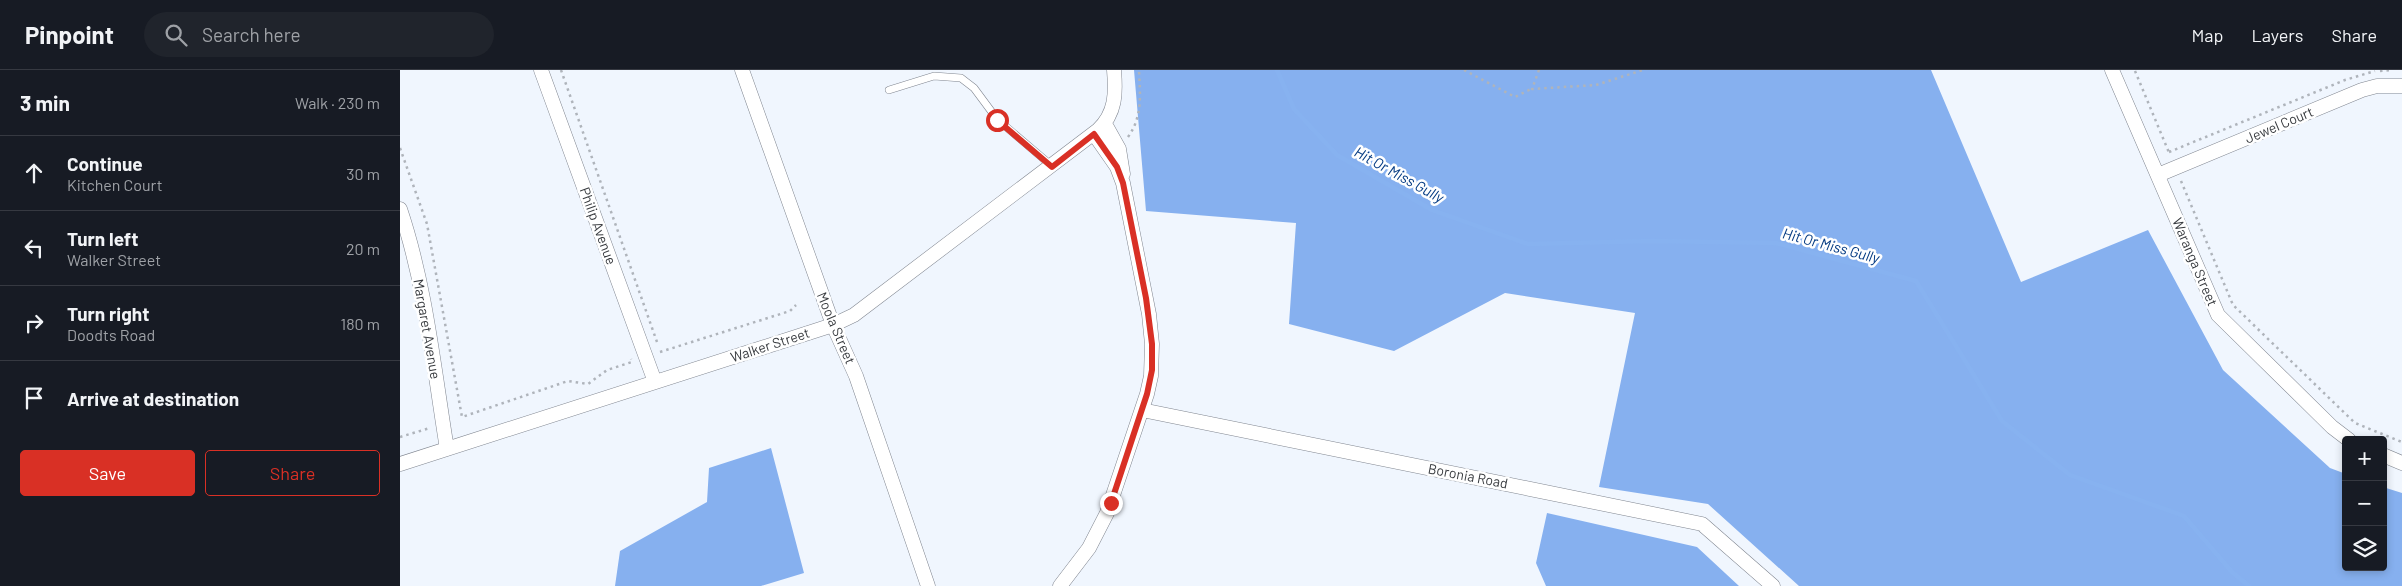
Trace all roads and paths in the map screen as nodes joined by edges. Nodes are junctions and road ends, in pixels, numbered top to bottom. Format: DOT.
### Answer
graph roads {
  1 [pos="542,70"];
  2 [pos="561,70"];
  3 [pos="742,70"];
  4 [pos="1114,70"];
  5 [pos="1139,70"];
  6 [pos="1464,70"];
  7 [pos="1539,70"];
  8 [pos="1643,70"];
  9 [pos="2112,70"];
  10 [pos="2392,70"];
  11 [pos="2135,71"];
  12 [pos="2402,86"];
  13 [pos="1532,89"];
  14 [pos="890,90"];
  15 [pos="1105,124"];
  16 [pos="1094,134"];
  17 [pos="400,148"];
  18 [pos="1118,148"];
  19 [pos="2169,152"];
  20 [pos="1052,167"];
  21 [pos="2176,168"];
  22 [pos="2158,175"];
  23 [pos="1124,192"];
  24 [pos="400,209"];
  25 [pos="796,305"];
  26 [pos="833,325"];
  27 [pos="632,362"];
  28 [pos="655,382"];
  29 [pos="1142,410"];
  30 [pos="432,427"];
  31 [pos="2344,436"];
  32 [pos="400,437"];
  33 [pos="2402,442"];
  34 [pos="448,449"];
  35 [pos="2387,457"];
  36 [pos="2402,463"];
  37 [pos="400,464"];
  38 [pos="928,586"];
  39 [pos="1060,586"];
  40 [pos="1773,586"];
  1 -- 28 [label="street, Philip Avenue"];
  2 -- 25 [label="path"];
  3 -- 26 [label="street, Moola Street"];
  4 -- 15 [label="street"];
  5 -- 18 [label="path"];
  6 -- 13 [label="path"];
  7 -- 13 [label="path"];
  8 -- 13 [label="path"];
  9 -- 22 [label="street, Waranga Street"];
  10 -- 19 [label="path"];
  11 -- 19 [label="path"];
  12 -- 21 [label="street, Jewel Court"];
  14 -- 20 [label="lane"];
  15 -- 16 [label="street, Walker Street"];
  15 -- 18 [label="street"];
  16 -- 20 [label="street, Walker Street"];
  16 -- 23 [label="street"];
  17 -- 27 [label="path"];
  18 -- 23 [label="street"];
  19 -- 21 [label="path"];
  20 -- 26 [label="street, Walker Street"];
  21 -- 22 [label="street, Jewel Court"];
  21 -- 33 [label="path"];
  22 -- 31 [label="street, Waranga Street"];
  23 -- 29 [label="street"];
  24 -- 34 [label="street, Margaret Avenue"];
  26 -- 28 [label="street, Walker Street"];
  26 -- 38 [label="street, Moola Street"];
  28 -- 34 [label="street, Walker Street"];
  29 -- 39 [label="street"];
  29 -- 40 [label="street, Boronia Road"];
  30 -- 32 [label="path"];
  34 -- 37 [label="street, Walker Street"];
  35 -- 36 [label="street"];
}
